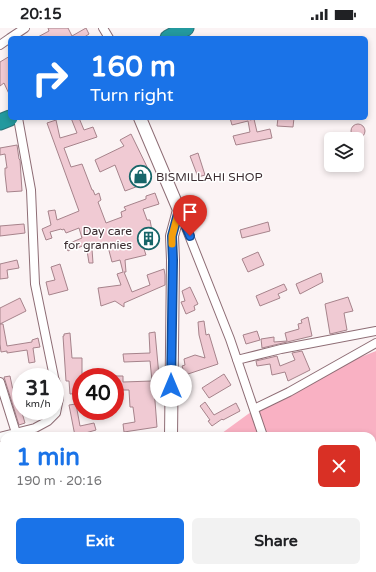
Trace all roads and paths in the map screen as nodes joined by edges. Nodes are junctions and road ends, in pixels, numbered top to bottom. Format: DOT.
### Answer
graph roads {
  1 [pos="25,28"];
  2 [pos="186,28"];
  3 [pos="13,36"];
  4 [pos="172,36"];
  5 [pos="18,120"];
  6 [pos="141,120"];
  7 [pos="179,210"];
  8 [pos="376,331"];
  9 [pos="376,343"];
  10 [pos="237,360"];
  11 [pos="52,368"];
  12 [pos="0,382"];
  13 [pos="254,409"];
  14 [pos="49,420"];
  15 [pos="15,432"];
  16 [pos="22,432"];
  17 [pos="171,432"];
  18 [pos="261,432"];
  1 -- 3 [label="street"];
  2 -- 4 [label="highway"];
  5 -- 11 [label="street"];
  6 -- 7 [label="street"];
  7 -- 10 [label="street"];
  7 -- 17 [label="street"];
  8 -- 10 [label="street"];
  9 -- 13 [label="street"];
  10 -- 13 [label="street"];
  12 -- 15 [label="street"];
  13 -- 18 [label="street"];
  14 -- 16 [label="street"];
}
